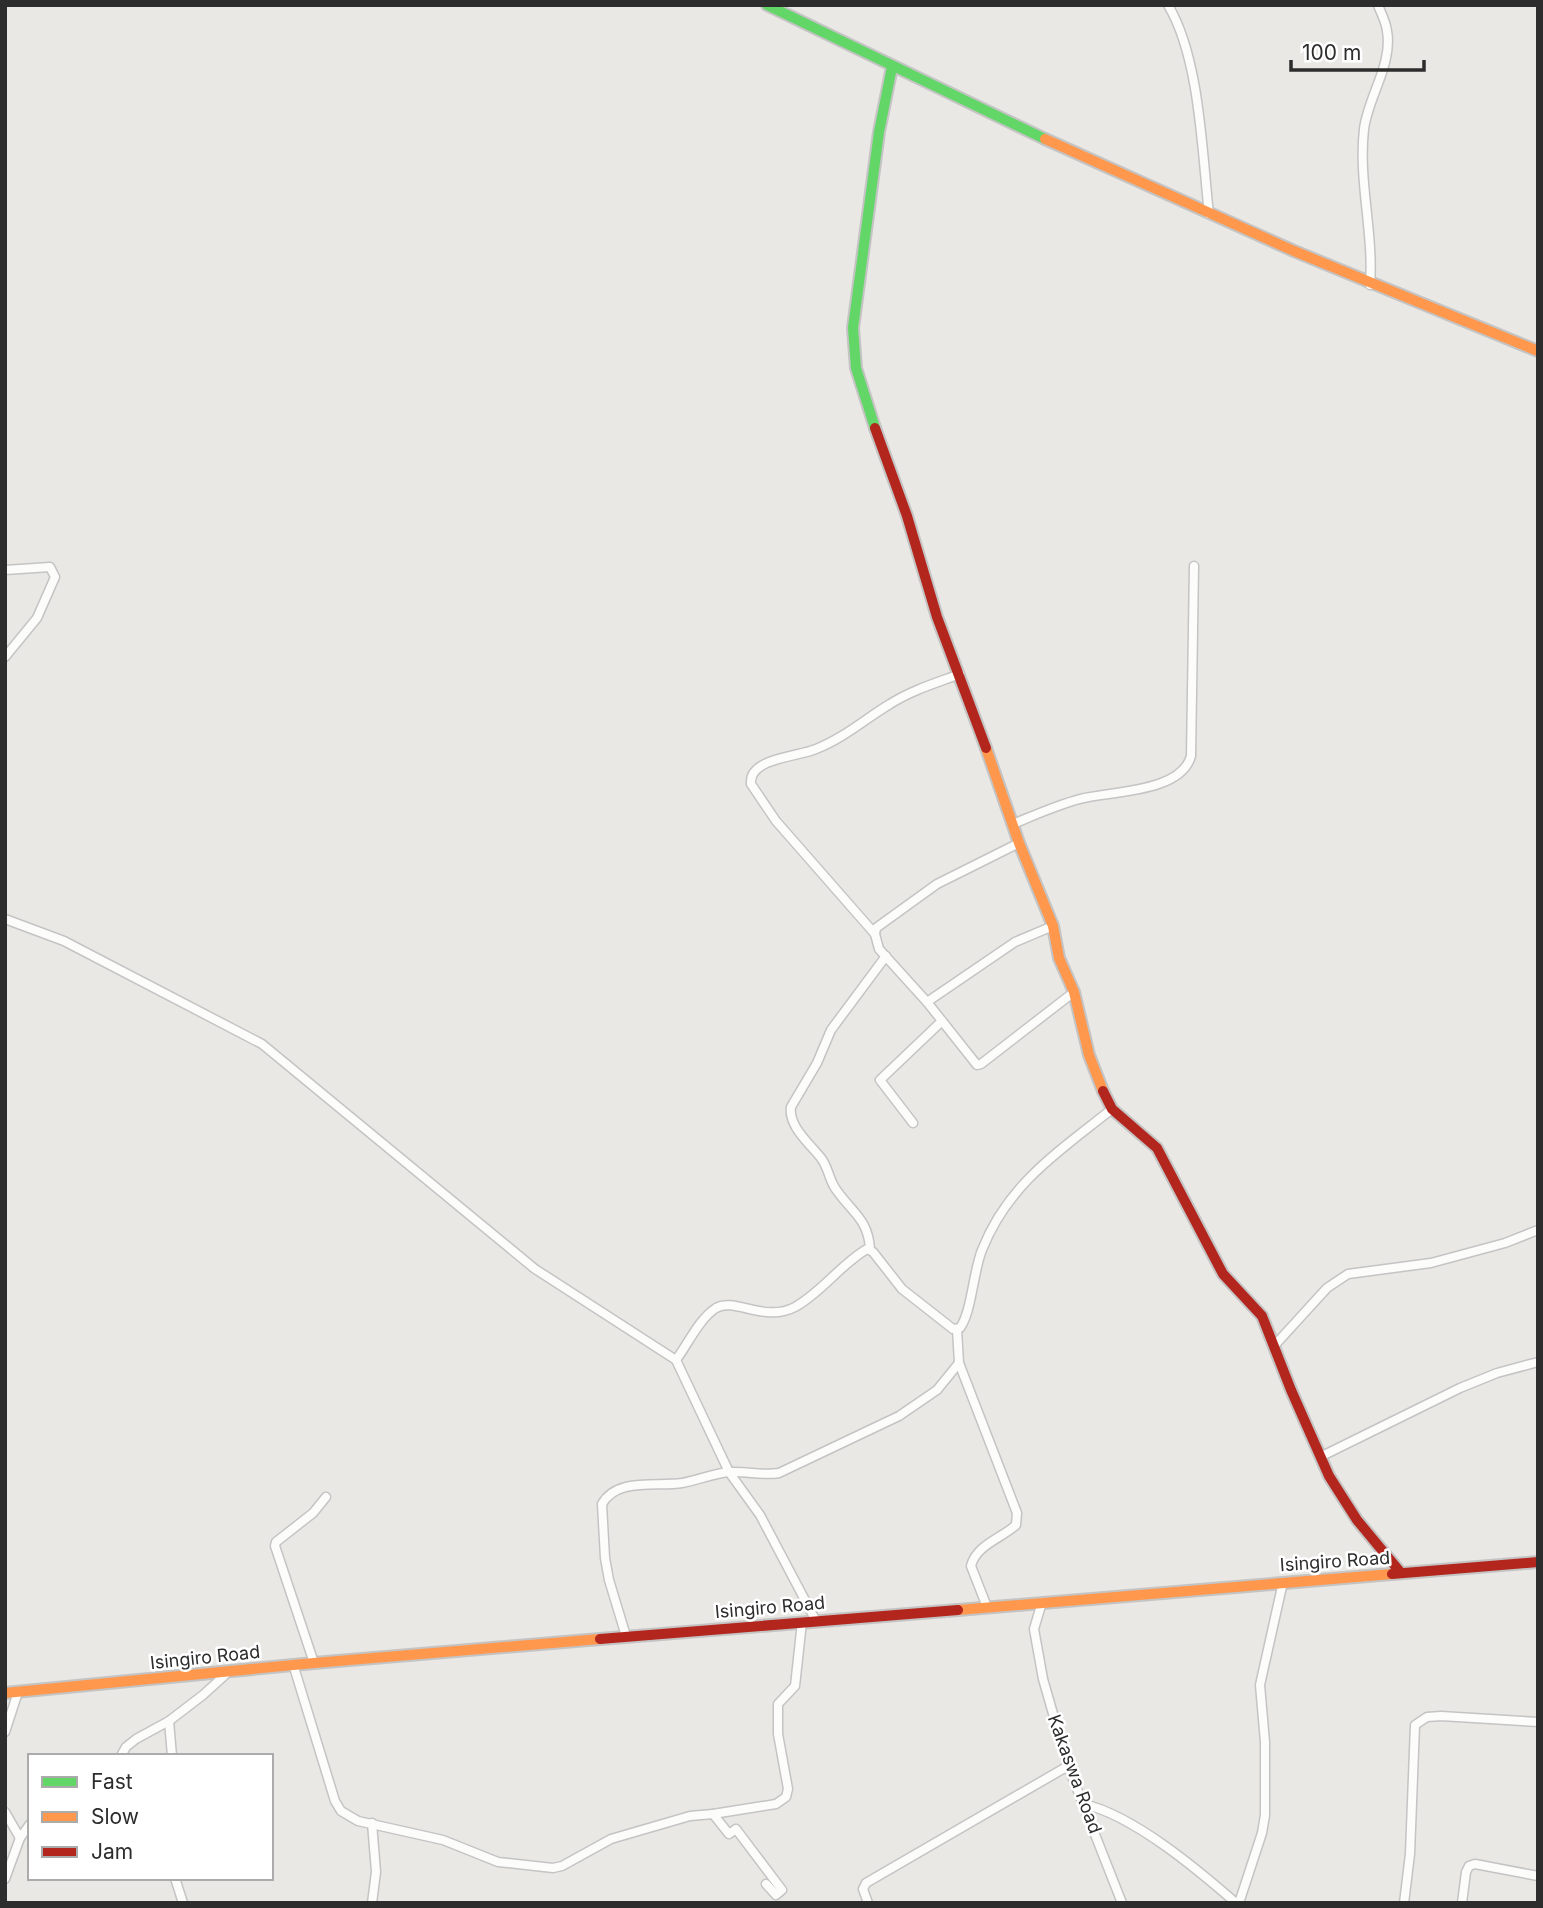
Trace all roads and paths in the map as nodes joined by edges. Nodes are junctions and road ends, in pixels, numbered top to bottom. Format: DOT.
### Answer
graph roads {
  1 [pos="766,5"];
  2 [pos="1167,5"];
  3 [pos="1378,5"];
  4 [pos="892,66"];
  5 [pos="1209,214"];
  6 [pos="1370,285"];
  7 [pos="1538,351"];
  8 [pos="1194,566"];
  9 [pos="5,570"];
  10 [pos="5,657"];
  11 [pos="960,674"];
  12 [pos="1013,824"];
  13 [pos="1019,843"];
  14 [pos="5,919"];
  15 [pos="1053,926"];
  16 [pos="875,934"];
  17 [pos="886,956"];
  18 [pos="1074,992"];
  19 [pos="927,1002"];
  20 [pos="942,1021"];
  21 [pos="1112,1109"];
  22 [pos="913,1123"];
  23 [pos="1538,1230"];
  24 [pos="870,1249"];
  25 [pos="957,1329"];
  26 [pos="1273,1346"];
  27 [pos="676,1360"];
  28 [pos="1538,1362"];
  29 [pos="959,1363"];
  30 [pos="1320,1457"];
  31 [pos="729,1472"];
  32 [pos="326,1497"];
  33 [pos="1538,1562"];
  34 [pos="1401,1573"];
  35 [pos="1283,1582"];
  36 [pos="1042,1602"];
  37 [pos="987,1607"];
  38 [pos="816,1621"];
  39 [pos="802,1622"];
  40 [pos="626,1636"];
  41 [pos="314,1662"];
  42 [pos="293,1664"];
  43 [pos="227,1673"];
  44 [pos="18,1692"];
  45 [pos="5,1693"];
  46 [pos="169,1721"];
  47 [pos="1538,1722"];
  48 [pos="5,1732"];
  49 [pos="122,1754"];
  50 [pos="172,1754"];
  51 [pos="1068,1766"];
  52 [pos="1084,1804"];
  53 [pos="5,1812"];
  54 [pos="713,1814"];
  55 [pos="372,1823"];
  56 [pos="28,1827"];
  57 [pos="20,1838"];
  58 [pos="1538,1876"];
  59 [pos="5,1879"];
  60 [pos="176,1880"];
  61 [pos="766,1884"];
  62 [pos="183,1903"];
  63 [pos="372,1903"];
  64 [pos="868,1903"];
  65 [pos="1122,1903"];
  66 [pos="1237,1903"];
  67 [pos="1404,1903"];
  68 [pos="1462,1903"];
  1 -- 4 [label="main road"];
  2 -- 5 [label="street"];
  3 -- 6 [label="street"];
  4 -- 5 [label="main road"];
  4 -- 11 [label="main road"];
  5 -- 6 [label="main road"];
  6 -- 7 [label="main road"];
  8 -- 12 [label="street"];
  9 -- 10 [label="street"];
  11 -- 12 [label="main road"];
  11 -- 16 [label="street"];
  12 -- 13 [label="main road"];
  13 -- 15 [label="main road"];
  13 -- 16 [label="street"];
  14 -- 27 [label="street"];
  15 -- 18 [label="main road"];
  15 -- 19 [label="street"];
  16 -- 17 [label="street"];
  17 -- 19 [label="street"];
  17 -- 24 [label="street"];
  18 -- 20 [label="street"];
  18 -- 21 [label="main road"];
  19 -- 20 [label="street"];
  20 -- 22 [label="street"];
  21 -- 25 [label="street"];
  21 -- 26 [label="main road"];
  23 -- 26 [label="street"];
  24 -- 25 [label="street"];
  24 -- 27 [label="street"];
  25 -- 29 [label="street"];
  26 -- 30 [label="main road"];
  27 -- 31 [label="street"];
  28 -- 30 [label="street"];
  29 -- 31 [label="street"];
  29 -- 37 [label="street"];
  30 -- 34 [label="main road"];
  31 -- 38 [label="street"];
  31 -- 40 [label="street"];
  32 -- 41 [label="street"];
  33 -- 34 [label="main road, Isingiro Road"];
  34 -- 35 [label="main road, Isingiro Road"];
  35 -- 36 [label="main road, Isingiro Road"];
  35 -- 66 [label="street"];
  36 -- 37 [label="main road, Isingiro Road"];
  36 -- 51 [label="street, Kakaswa Road"];
  37 -- 38 [label="main road, Isingiro Road"];
  38 -- 39 [label="main road, Isingiro Road"];
  39 -- 40 [label="main road, Isingiro Road"];
  39 -- 54 [label="street"];
  40 -- 41 [label="main road, Isingiro Road"];
  41 -- 42 [label="main road, Isingiro Road"];
  42 -- 43 [label="main road, Isingiro Road"];
  42 -- 55 [label="street"];
  43 -- 44 [label="main road, Isingiro Road"];
  43 -- 46 [label="street"];
  44 -- 45 [label="main road, Isingiro Road"];
  44 -- 48 [label="street"];
  46 -- 49 [label="street"];
  46 -- 50 [label="street"];
  47 -- 67 [label="street"];
  51 -- 52 [label="street, Kakaswa Road"];
  51 -- 64 [label="street"];
  52 -- 65 [label="street, Kakaswa Road"];
  52 -- 66 [label="street"];
  53 -- 57 [label="street"];
  54 -- 55 [label="street"];
  54 -- 61 [label="street"];
  55 -- 63 [label="street"];
  56 -- 57 [label="street"];
  57 -- 59 [label="street"];
  58 -- 68 [label="street"];
  60 -- 62 [label="street"];
}
